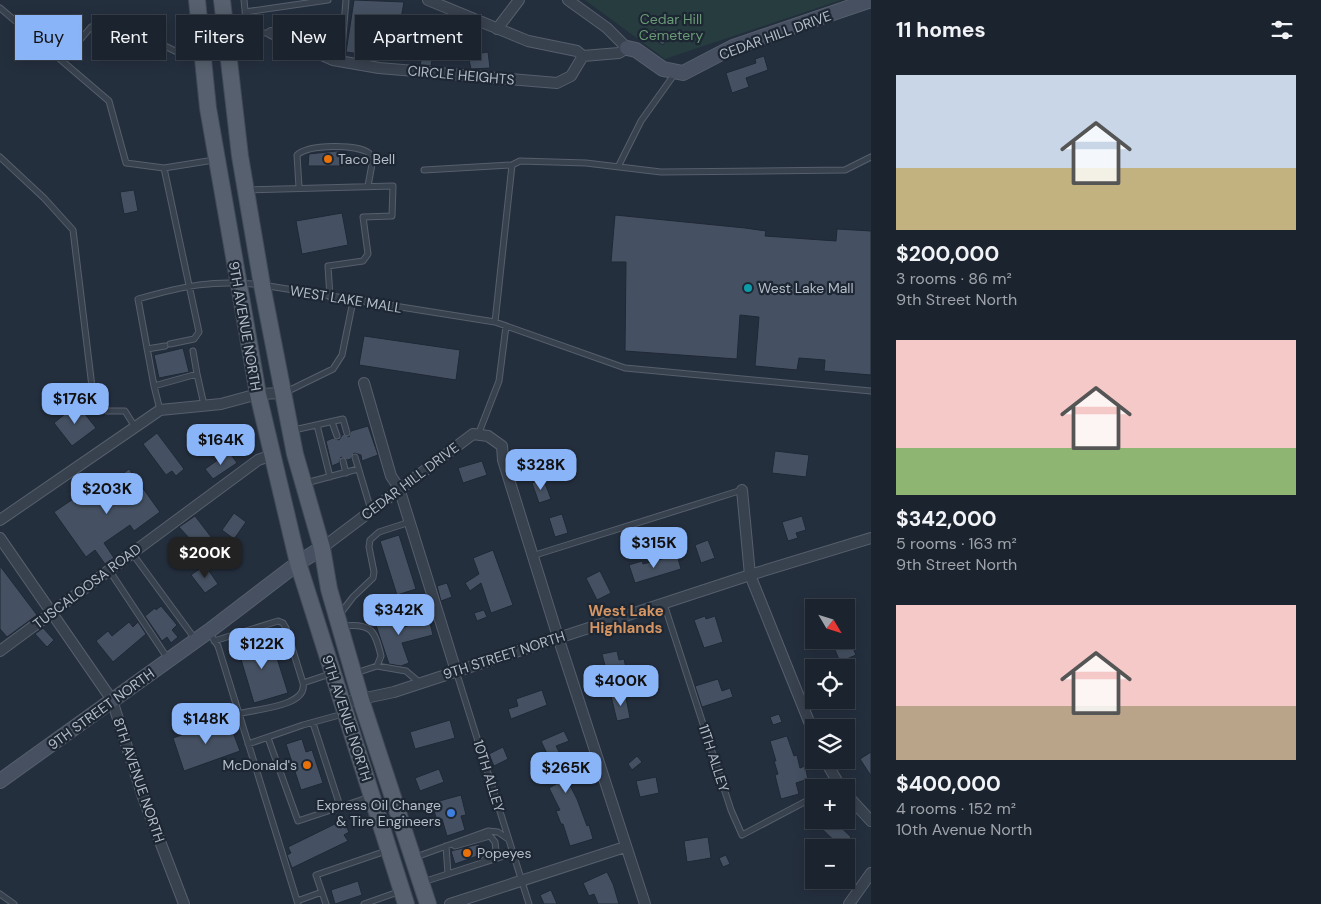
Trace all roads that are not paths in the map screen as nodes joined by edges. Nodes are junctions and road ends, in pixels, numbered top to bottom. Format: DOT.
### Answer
graph roads {
  1 [pos="197,0"];
  2 [pos="222,0"];
  3 [pos="244,0"];
  4 [pos="328,0"];
  5 [pos="346,0"];
  6 [pos="428,0"];
  7 [pos="519,0"];
  8 [pos="568,0"];
  9 [pos="871,0"];
  10 [pos="0,8"];
  11 [pos="245,12"];
  12 [pos="198,15"];
  13 [pos="224,15"];
  14 [pos="245,15"];
  15 [pos="344,15"];
  16 [pos="498,29"];
  17 [pos="263,33"];
  18 [pos="271,33"];
  19 [pos="627,48"];
  20 [pos="176,52"];
  21 [pos="583,56"];
  22 [pos="203,60"];
  23 [pos="229,60"];
  24 [pos="62,61"];
  25 [pos="341,61"];
  26 [pos="676,71"];
  27 [pos="0,157"];
  28 [pos="871,157"];
  29 [pos="217,160"];
  30 [pos="512,165"];
  31 [pos="618,165"];
  32 [pos="164,168"];
  33 [pos="424,170"];
  34 [pos="368,186"];
  35 [pos="299,187"];
  36 [pos="246,190"];
  37 [pos="237,282"];
  38 [pos="189,285"];
  39 [pos="262,285"];
  40 [pos="330,297"];
  41 [pos="353,301"];
  42 [pos="495,322"];
  43 [pos="506,326"];
  44 [pos="147,349"];
  45 [pos="193,351"];
  46 [pos="197,374"];
  47 [pos="364,383"];
  48 [pos="154,386"];
  49 [pos="871,391"];
  50 [pos="283,393"];
  51 [pos="258,394"];
  52 [pos="204,406"];
  53 [pos="160,410"];
  54 [pos="332,422"];
  55 [pos="317,425"];
  56 [pos="135,427"];
  57 [pos="292,431"];
  58 [pos="347,433"];
  59 [pos="478,435"];
  60 [pos="337,436"];
  61 [pos="272,455"];
  62 [pos="355,457"];
  63 [pos="343,461"];
  64 [pos="358,469"];
  65 [pos="346,472"];
  66 [pos="330,477"];
  67 [pos="303,484"];
  68 [pos="399,488"];
  69 [pos="742,490"];
  70 [pos="371,510"];
  71 [pos="0,520"];
  72 [pos="410,522"];
  73 [pos="0,538"];
  74 [pos="871,538"];
  75 [pos="322,548"];
  76 [pos="132,552"];
  77 [pos="532,556"];
  78 [pos="298,563"];
  79 [pos="108,570"];
  80 [pos="750,575"];
  81 [pos="664,604"];
  82 [pos="52,612"];
  83 [pos="339,622"];
  84 [pos="212,636"];
  85 [pos="558,638"];
  86 [pos="196,640"];
  87 [pos="0,651"];
  88 [pos="169,660"];
  89 [pos="377,666"];
  90 [pos="456,671"];
  91 [pos="332,673"];
  92 [pos="354,674"];
  93 [pos="303,683"];
  94 [pos="420,683"];
  95 [pos="112,700"];
  96 [pos="362,700"];
  97 [pos="343,708"];
  98 [pos="238,714"];
  99 [pos="808,719"];
  100 [pos="313,723"];
  101 [pos="268,738"];
  102 [pos="248,744"];
  103 [pos="0,781"];
  104 [pos="372,796"];
  105 [pos="805,802"];
  106 [pos="855,804"];
  107 [pos="340,806"];
  108 [pos="871,822"];
  109 [pos="508,839"];
  110 [pos="448,845"];
  111 [pos="625,847"];
  112 [pos="389,850"];
  113 [pos="513,853"];
  114 [pos="413,858"];
  115 [pos="481,863"];
  116 [pos="871,872"];
  117 [pos="448,874"];
  118 [pos="522,880"];
  119 [pos="421,882"];
  120 [pos="322,892"];
  121 [pos="0,894"];
  122 [pos="404,897"];
  123 [pos="298,902"];
  124 [pos="14,904"];
  125 [pos="184,904"];
  126 [pos="326,904"];
  127 [pos="364,904"];
  128 [pos="428,904"];
  129 [pos="450,904"];
  130 [pos="529,904"];
  131 [pos="645,904"];
  132 [pos="849,904"];
  1 -- 12 [label="main road, 9TH AVENUE NORTH"];
  2 -- 13 [label="main road, 9TH AVENUE NORTH"];
  3 -- 11 [label="lane"];
  4 -- 11 [label="lane"];
  5 -- 15 [label="lane"];
  6 -- 16 [label="street"];
  7 -- 16 [label="street"];
  8 -- 19 [label="street"];
  9 -- 26 [label="street, CEDAR HILL DRIVE"];
  10 -- 24 [label="lane"];
  11 -- 14 [label="lane"];
  16 -- 21 [label="street"];
  17 -- 18 [label="lane"];
  18 -- 25 [label="street, CIRCLE HEIGHTS"];
  19 -- 21 [label="street"];
  19 -- 26 [label="street"];
  20 -- 24 [label="lane"];
  21 -- 25 [label="street, CIRCLE HEIGHTS"];
  22 -- 29 [label="main road, 9TH AVENUE NORTH"];
  23 -- 36 [label="main road, 9TH AVENUE NORTH"];
  24 -- 32 [label="lane"];
  26 -- 31 [label="lane"];
  27 -- 56 [label="lane"];
  28 -- 31 [label="lane"];
  29 -- 32 [label="lane"];
  29 -- 37 [label="main road, 9TH AVENUE NORTH"];
  30 -- 31 [label="lane"];
  30 -- 33 [label="lane"];
  30 -- 42 [label="lane"];
  32 -- 38 [label="lane"];
  34 -- 35 [label="lane"];
  34 -- 35 [label="lane"];
  34 -- 40 [label="lane"];
  35 -- 36 [label="lane"];
  36 -- 39 [label="main road, 9TH AVENUE NORTH"];
  37 -- 38 [label="lane, WEST LAKE MALL"];
  37 -- 39 [label="lane, WEST LAKE MALL"];
  37 -- 51 [label="main road, 9TH AVENUE NORTH"];
  38 -- 44 [label="lane, WEST LAKE MALL"];
  38 -- 44 [label="lane"];
  39 -- 40 [label="lane, WEST LAKE MALL"];
  39 -- 50 [label="main road, 9TH AVENUE NORTH"];
  40 -- 41 [label="lane, WEST LAKE MALL"];
  41 -- 42 [label="lane, WEST LAKE MALL"];
  41 -- 50 [label="lane"];
  42 -- 43 [label="lane, WEST LAKE MALL"];
  43 -- 49 [label="lane, WEST LAKE MALL"];
  43 -- 59 [label="lane"];
  44 -- 48 [label="lane"];
  45 -- 46 [label="lane"];
  46 -- 48 [label="lane"];
  46 -- 52 [label="lane"];
  47 -- 68 [label="street"];
  48 -- 53 [label="lane"];
  50 -- 51 [label="street"];
  50 -- 57 [label="main road, 9TH AVENUE NORTH"];
  51 -- 52 [label="street"];
  51 -- 61 [label="main road, 9TH AVENUE NORTH"];
  52 -- 53 [label="street"];
  53 -- 56 [label="street"];
  54 -- 55 [label="lane"];
  54 -- 58 [label="lane"];
  54 -- 60 [label="lane"];
  55 -- 57 [label="lane"];
  55 -- 66 [label="lane"];
  56 -- 71 [label="street"];
  57 -- 67 [label="main road, 9TH AVENUE NORTH"];
  59 -- 68 [label="street, CEDAR HILL DRIVE"];
  59 -- 77 [label="street"];
  61 -- 76 [label="street, TUSCALOOSA ROAD"];
  61 -- 78 [label="main road, 9TH AVENUE NORTH"];
  62 -- 64 [label="lane"];
  63 -- 65 [label="lane"];
  64 -- 65 [label="lane"];
  64 -- 70 [label="lane"];
  65 -- 66 [label="lane"];
  66 -- 67 [label="lane"];
  67 -- 75 [label="main road, 9TH AVENUE NORTH"];
  68 -- 70 [label="street, CEDAR HILL DRIVE"];
  68 -- 72 [label="street"];
  69 -- 77 [label="lane"];
  69 -- 80 [label="street"];
  70 -- 75 [label="street, CEDAR HILL DRIVE"];
  72 -- 83 [label="lane"];
  72 -- 90 [label="street"];
  73 -- 82 [label="street, 8TH AVENUE NORTH"];
  74 -- 80 [label="street, 9TH STREET NORTH"];
  75 -- 78 [label="street, 9TH STREET NORTH"];
  75 -- 83 [label="main road, 9TH AVENUE NORTH"];
  76 -- 79 [label="street, TUSCALOOSA ROAD"];
  76 -- 86 [label="lane"];
  77 -- 85 [label="street"];
  78 -- 84 [label="street, 9TH STREET NORTH"];
  78 -- 91 [label="main road, 9TH AVENUE NORTH"];
  79 -- 82 [label="street, TUSCALOOSA ROAD"];
  79 -- 88 [label="lane"];
  80 -- 81 [label="street, 9TH STREET NORTH"];
  80 -- 99 [label="street"];
  81 -- 85 [label="street, 9TH STREET NORTH"];
  81 -- 105 [label="lane, 11TH ALLEY"];
  82 -- 87 [label="street, TUSCALOOSA ROAD"];
  82 -- 95 [label="street, 8TH AVENUE NORTH"];
  83 -- 89 [label="lane"];
  83 -- 92 [label="main road, 9TH AVENUE NORTH"];
  84 -- 86 [label="street, 9TH STREET NORTH"];
  84 -- 93 [label="lane"];
  84 -- 98 [label="lane"];
  85 -- 90 [label="street, 9TH STREET NORTH"];
  85 -- 111 [label="street"];
  86 -- 88 [label="street, 9TH STREET NORTH"];
  88 -- 95 [label="street, 9TH STREET NORTH"];
  89 -- 92 [label="lane"];
  89 -- 94 [label="lane"];
  90 -- 94 [label="street, 9TH STREET NORTH"];
  90 -- 109 [label="lane, 10TH ALLEY"];
  91 -- 93 [label="lane"];
  91 -- 97 [label="main road, 9TH AVENUE NORTH"];
  92 -- 96 [label="main road, 9TH AVENUE NORTH"];
  93 -- 98 [label="lane"];
  94 -- 96 [label="street, 9TH STREET NORTH"];
  95 -- 103 [label="street, 9TH STREET NORTH"];
  95 -- 125 [label="street, 8TH AVENUE NORTH"];
  96 -- 97 [label="street, 9TH STREET NORTH"];
  96 -- 114 [label="main road, 9TH AVENUE NORTH"];
  97 -- 100 [label="lane"];
  97 -- 104 [label="main road, 9TH AVENUE NORTH"];
  98 -- 102 [label="lane"];
  100 -- 101 [label="lane"];
  100 -- 107 [label="lane"];
  101 -- 102 [label="lane"];
  101 -- 107 [label="lane"];
  102 -- 123 [label="lane"];
  104 -- 107 [label="lane"];
  104 -- 112 [label="main road, 9TH AVENUE NORTH"];
  106 -- 108 [label="street"];
  109 -- 110 [label="lane"];
  109 -- 113 [label="lane, 10TH ALLEY"];
  110 -- 114 [label="lane"];
  110 -- 115 [label="lane"];
  110 -- 117 [label="lane"];
  111 -- 118 [label="street"];
  111 -- 131 [label="street"];
  112 -- 120 [label="lane"];
  112 -- 122 [label="main road, 9TH AVENUE NORTH"];
  113 -- 115 [label="lane"];
  113 -- 118 [label="lane, 10TH ALLEY"];
  114 -- 119 [label="main road, 9TH AVENUE NORTH"];
  115 -- 117 [label="lane"];
  116 -- 132 [label="street"];
  117 -- 119 [label="lane"];
  118 -- 129 [label="street"];
  118 -- 130 [label="lane, 10TH ALLEY"];
  119 -- 128 [label="main road, 9TH AVENUE NORTH"];
  120 -- 123 [label="lane"];
  120 -- 126 [label="lane"];
  121 -- 124 [label="lane"];
  122 -- 127 [label="lane"];
}
